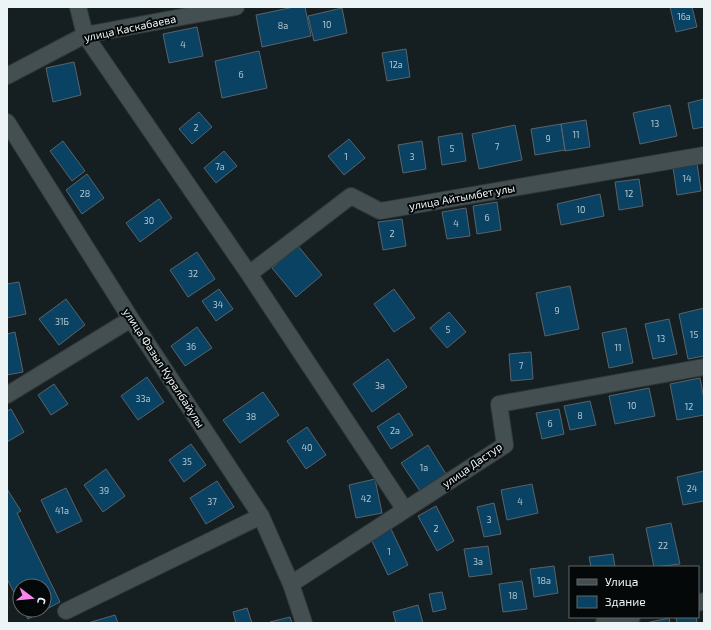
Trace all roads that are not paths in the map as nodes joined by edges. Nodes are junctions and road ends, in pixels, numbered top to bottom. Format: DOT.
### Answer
graph roads {
  1 [pos="78,7"];
  2 [pos="236,7"];
  3 [pos="85,35"];
  4 [pos="7,76"];
  5 [pos="7,122"];
  6 [pos="704,155"];
  7 [pos="249,274"];
  8 [pos="131,319"];
  9 [pos="704,367"];
  10 [pos="7,395"];
  11 [pos="405,510"];
  12 [pos="261,516"];
  13 [pos="291,584"];
  14 [pos="66,611"];
  15 [pos="627,618"];
  16 [pos="304,623"];
  17 [pos="604,623"];
  1 -- 3 [label="street"];
  2 -- 3 [label="street, улица Каскабаева"];
  3 -- 4 [label="street, улица Каскабаева"];
  3 -- 7 [label="street"];
  5 -- 8 [label="street, улица Фазыл Куралбайулы"];
  6 -- 7 [label="street, улица Айтымбет улы"];
  7 -- 11 [label="street"];
  8 -- 10 [label="street"];
  8 -- 12 [label="street, улица Фазыл Куралбайулы"];
  9 -- 11 [label="street, улица Дастур"];
  11 -- 13 [label="street, улица Дастур"];
  12 -- 13 [label="street, улица Фазыл Куралбайулы"];
  12 -- 14 [label="street"];
  13 -- 16 [label="street, улица Фазыл Куралбайулы"];
  15 -- 17 [label="street"];
}
